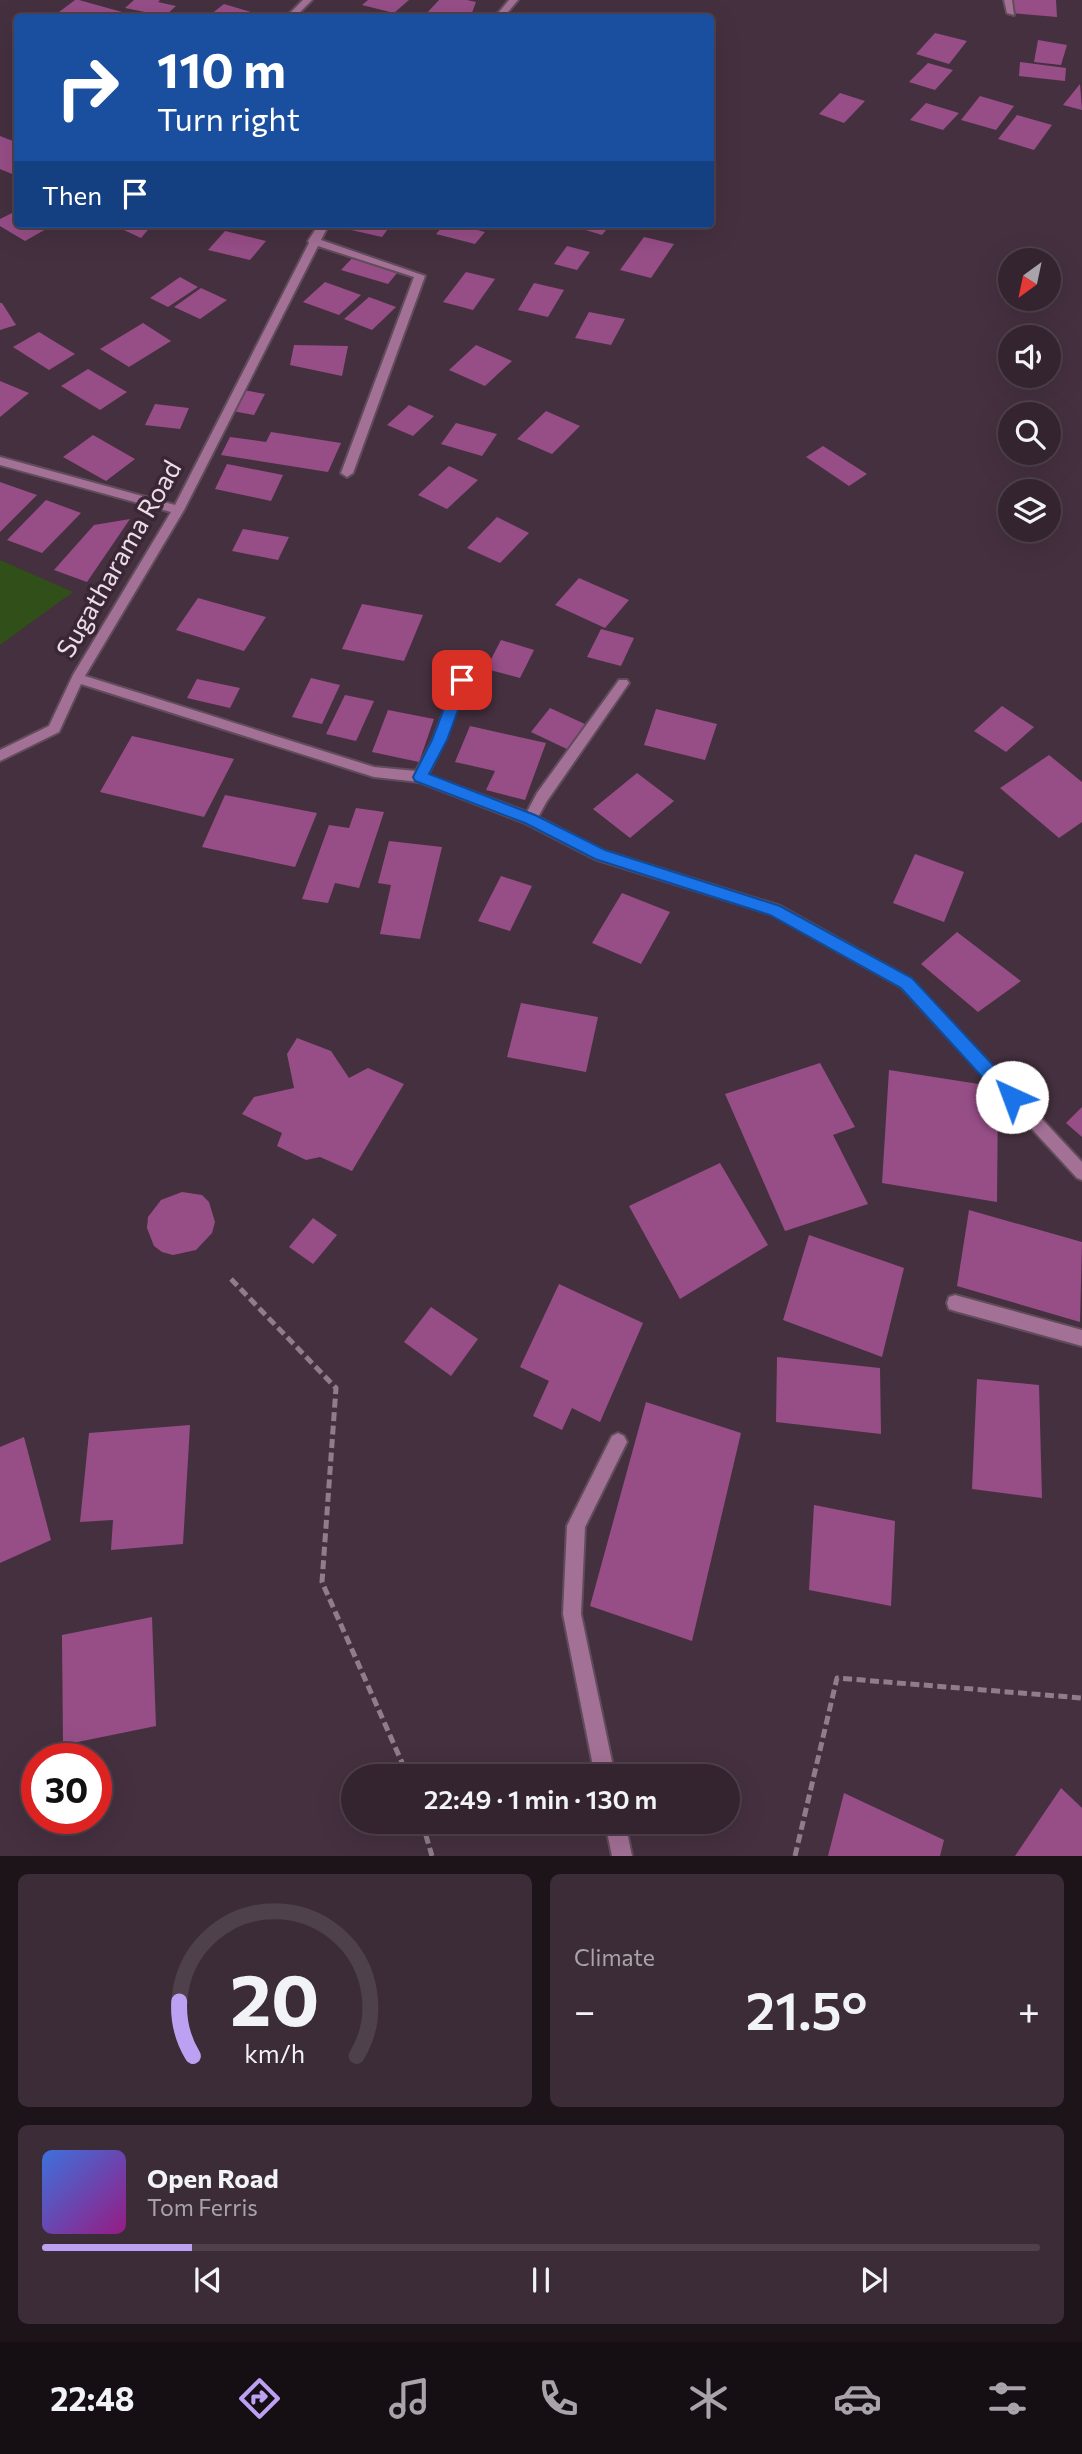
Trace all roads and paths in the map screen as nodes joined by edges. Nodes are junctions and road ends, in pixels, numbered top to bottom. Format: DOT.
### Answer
graph roads {
  1 [pos="307,0"];
  2 [pos="514,0"];
  3 [pos="1007,0"];
  4 [pos="1011,13"];
  5 [pos="293,14"];
  6 [pos="502,14"];
  7 [pos="321,228"];
  8 [pos="313,241"];
  9 [pos="0,461"];
  10 [pos="347,473"];
  11 [pos="178,510"];
  12 [pos="77,678"];
  13 [pos="462,680"];
  14 [pos="622,683"];
  15 [pos="0,756"];
  16 [pos="421,777"];
  17 [pos="530,819"];
  18 [pos="1082,1173"];
  19 [pos="231,1279"];
  20 [pos="955,1303"];
  21 [pos="1082,1338"];
  22 [pos="618,1442"];
  23 [pos="1082,1698"];
  24 [pos="403,1764"];
  25 [pos="603,1764"];
  26 [pos="426,1834"];
  27 [pos="617,1834"];
  28 [pos="432,1856"];
  29 [pos="622,1856"];
  30 [pos="795,1856"];
  1 -- 5 [label="street"];
  2 -- 6 [label="street"];
  3 -- 4 [label="street"];
  7 -- 8 [label="street, Sugatharama Road"];
  8 -- 10 [label="street"];
  8 -- 11 [label="street, Sugatharama Road"];
  9 -- 11 [label="street"];
  11 -- 12 [label="street, Sugatharama Road"];
  12 -- 15 [label="street"];
  12 -- 16 [label="street, Sugatharama Road"];
  13 -- 16 [label="street"];
  14 -- 17 [label="street"];
  16 -- 17 [label="street, Sugatharama Road"];
  17 -- 18 [label="street, Sugatharama Road"];
  19 -- 24 [label="path"];
  20 -- 21 [label="street"];
  22 -- 25 [label="street"];
  23 -- 30 [label="path"];
  26 -- 28 [label="path"];
  27 -- 29 [label="street"];
}
